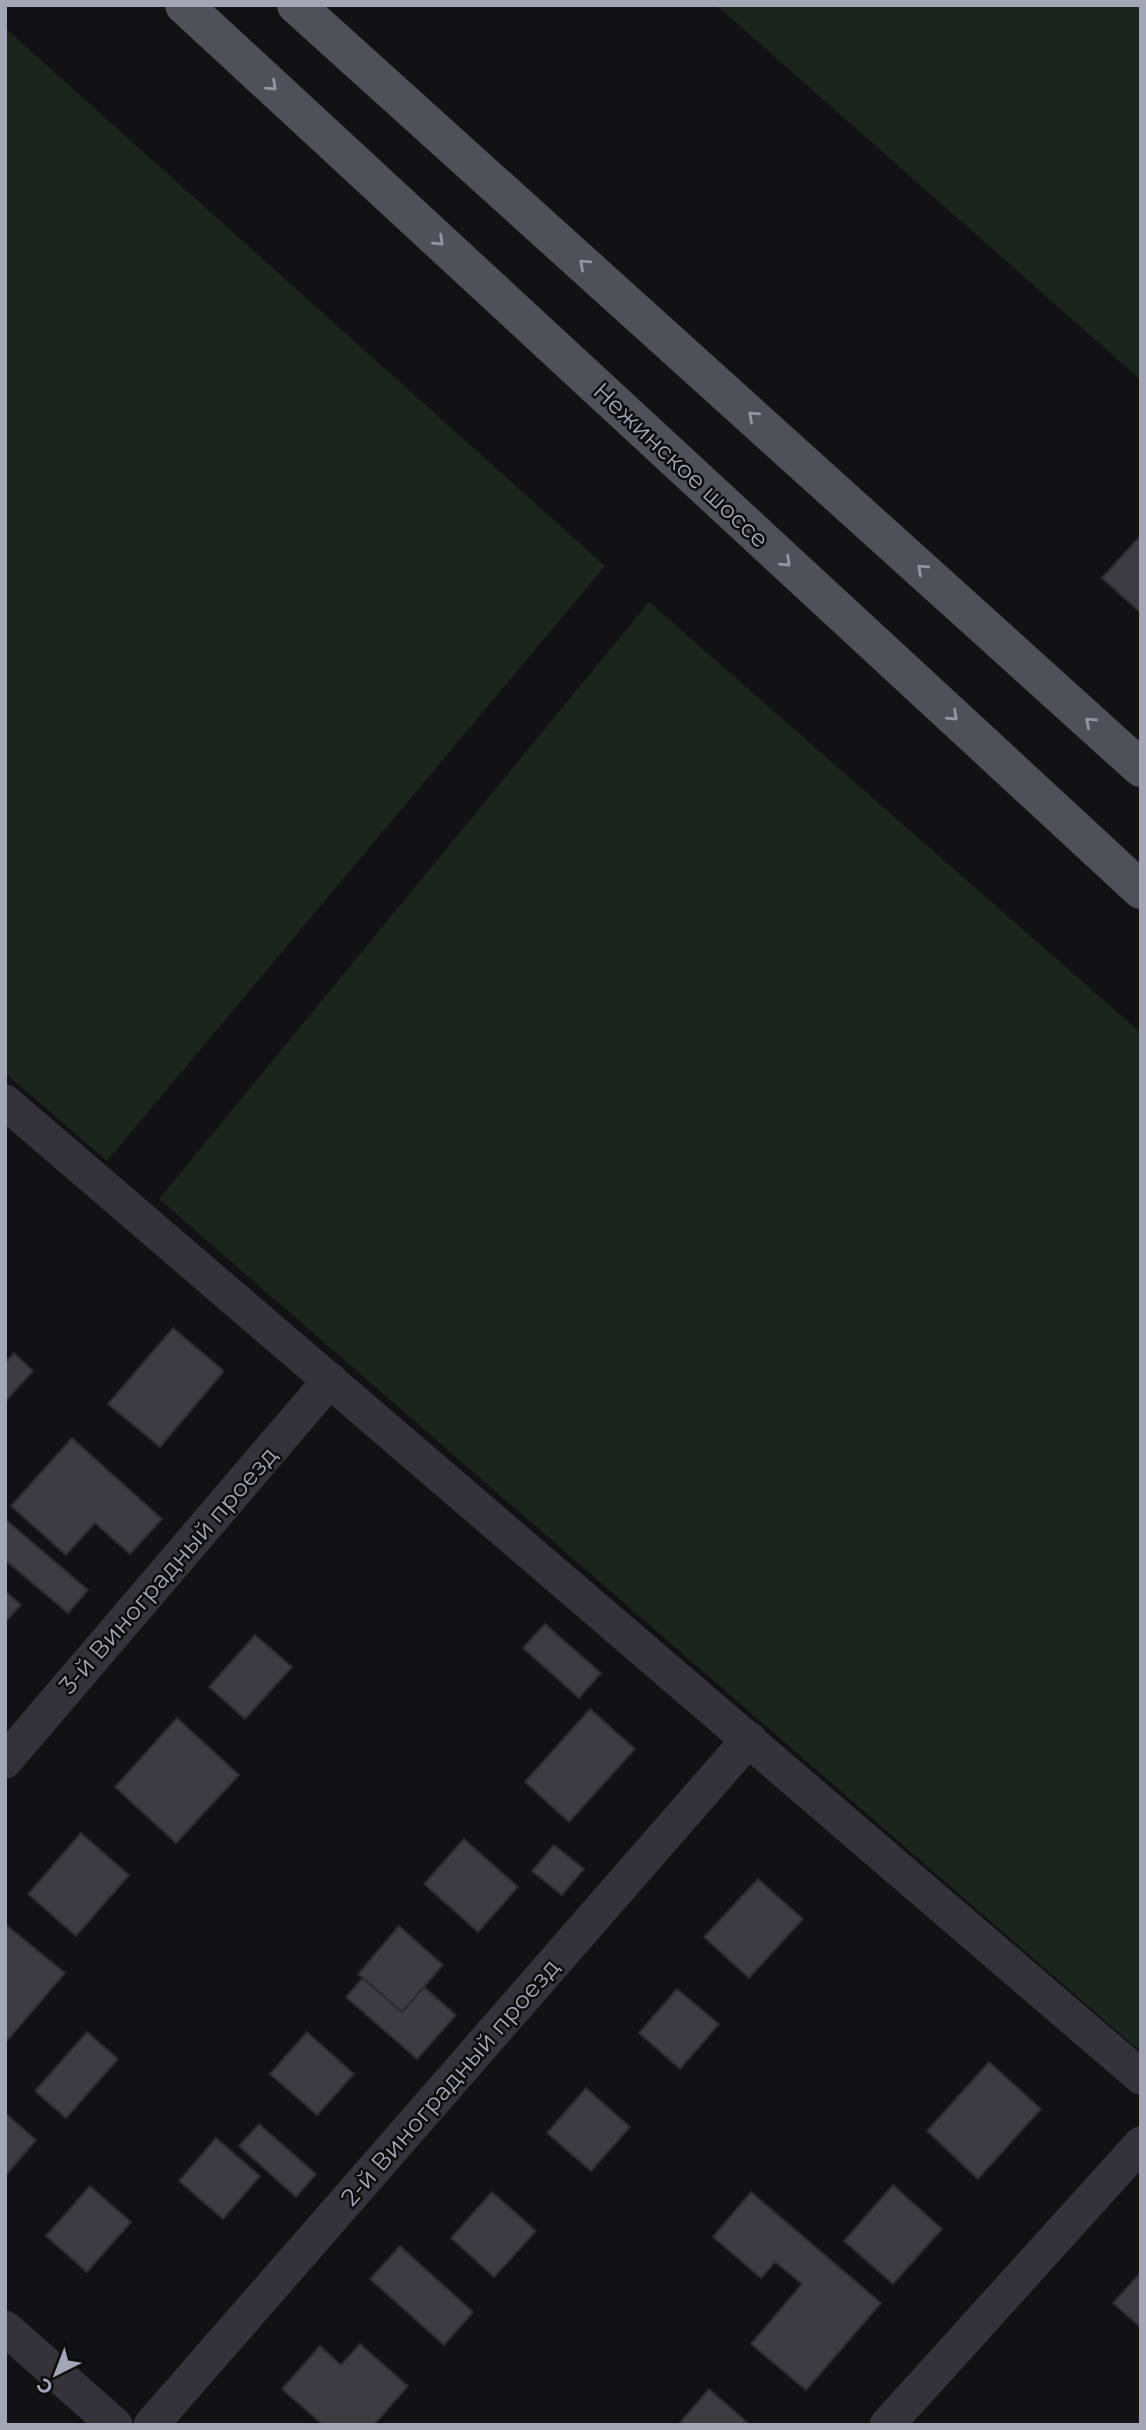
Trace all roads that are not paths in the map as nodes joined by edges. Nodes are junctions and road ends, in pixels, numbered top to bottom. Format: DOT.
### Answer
graph roads {
  1 [pos="184,5"];
  2 [pos="296,5"];
  3 [pos="1141,768"];
  4 [pos="1141,890"];
  5 [pos="5,1102"];
  6 [pos="330,1380"];
  7 [pos="749,1739"];
  8 [pos="5,1761"];
  9 [pos="1141,2077"];
  10 [pos="1141,2144"];
  11 [pos="5,2328"];
  12 [pos="115,2425"];
  13 [pos="151,2425"];
  14 [pos="887,2425"];
  1 -- 4 [label="main road, Нежинское шоссе, one-way"];
  3 -- 2 [label="main road, one-way"];
  5 -- 6 [label="street"];
  6 -- 7 [label="street"];
  6 -- 8 [label="street, 3-й Виноградный проезд"];
  7 -- 9 [label="street"];
  7 -- 13 [label="street, 2-й Виноградный проезд"];
  10 -- 14 [label="street"];
  11 -- 12 [label="street"];
}
